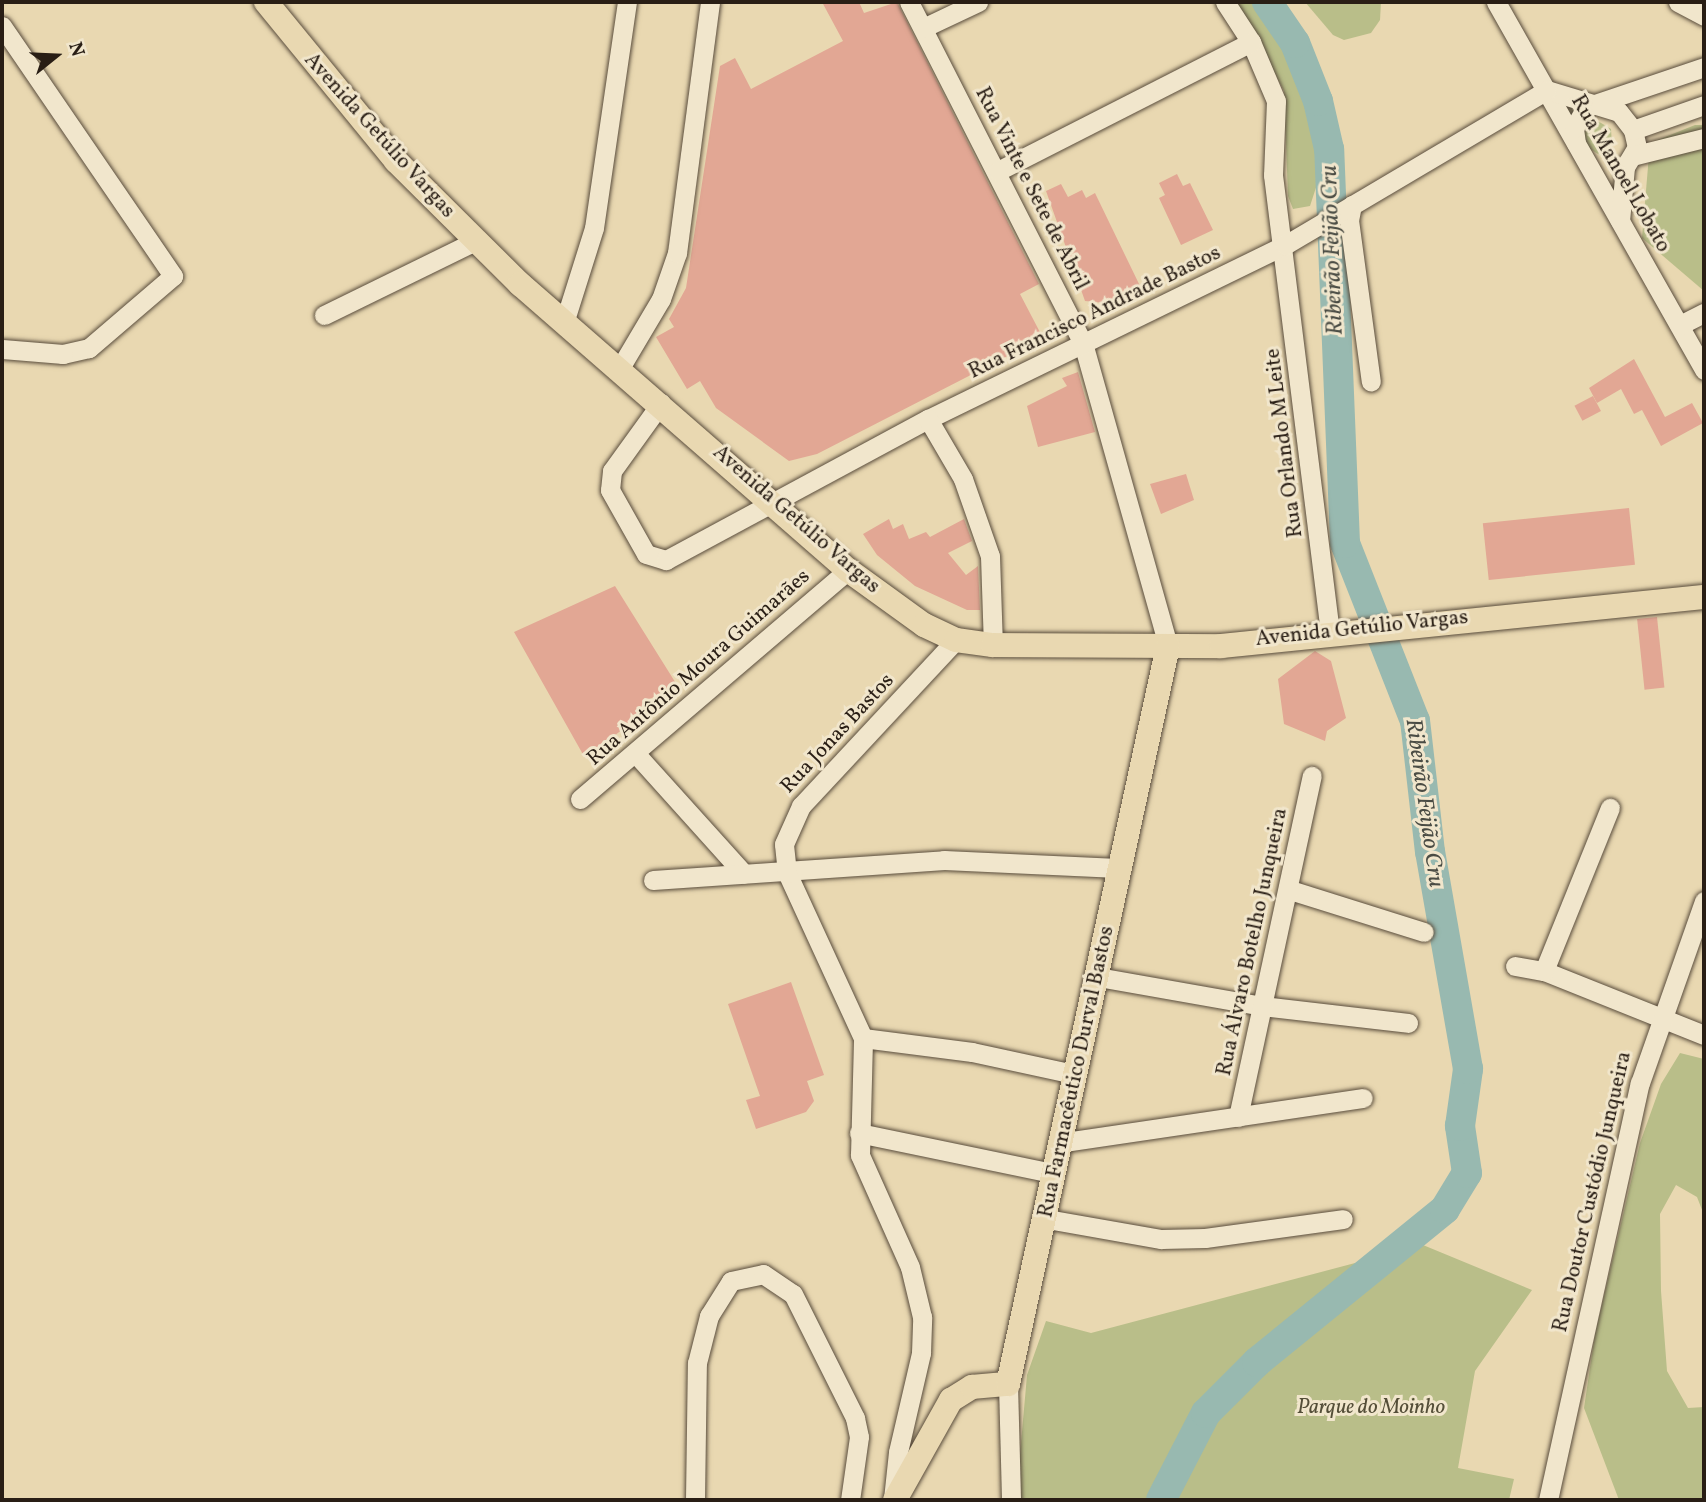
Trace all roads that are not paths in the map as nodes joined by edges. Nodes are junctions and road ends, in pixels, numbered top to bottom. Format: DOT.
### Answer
graph roads {
  1 [pos="266,2"];
  2 [pos="627,2"];
  3 [pos="710,2"];
  4 [pos="909,2"];
  5 [pos="978,2"];
  6 [pos="1225,2"];
  7 [pos="1496,2"];
  8 [pos="1678,2"];
  9 [pos="1701,15"];
  10 [pos="2,26"];
  11 [pos="923,28"];
  12 [pos="1251,42"];
  13 [pos="1704,67"];
  14 [pos="1547,90"];
  15 [pos="1600,104"];
  16 [pos="1704,105"];
  17 [pos="1633,130"];
  18 [pos="1704,138"];
  19 [pos="1576,144"];
  20 [pos="1630,161"];
  21 [pos="998,171"];
  22 [pos="1592,172"];
  23 [pos="1347,208"];
  24 [pos="1620,221"];
  25 [pos="475,241"];
  26 [pos="1285,245"];
  27 [pos="1704,313"];
  28 [pos="324,314"];
  29 [pos="565,320"];
  30 [pos="1680,325"];
  31 [pos="1083,343"];
  32 [pos="2,349"];
  33 [pos="620,368"];
  34 [pos="1704,370"];
  35 [pos="1371,382"];
  36 [pos="661,403"];
  37 [pos="928,419"];
  38 [pos="773,500"];
  39 [pos="848,570"];
  40 [pos="1704,597"];
  41 [pos="1338,634"];
  42 [pos="956,640"];
  43 [pos="993,645"];
  44 [pos="1168,646"];
  45 [pos="636,754"];
  46 [pos="1312,776"];
  47 [pos="580,799"];
  48 [pos="1610,808"];
  49 [pos="1118,868"];
  50 [pos="787,873"];
  51 [pos="744,874"];
  52 [pos="653,880"];
  53 [pos="1290,890"];
  54 [pos="1704,901"];
  55 [pos="1424,932"];
  56 [pos="1515,965"];
  57 [pos="1544,971"];
  58 [pos="1098,977"];
  59 [pos="1262,1006"];
  60 [pos="1660,1016"];
  61 [pos="1408,1023"];
  62 [pos="1704,1035"];
  63 [pos="863,1038"];
  64 [pos="1074,1074"];
  65 [pos="1363,1098"];
  66 [pos="1238,1117"];
  67 [pos="859,1133"];
  68 [pos="1058,1143"];
  69 [pos="1053,1173"];
  70 [pos="1047,1219"];
  71 [pos="1343,1219"];
  72 [pos="1008,1384"];
  73 [pos="695,1500"];
  74 [pos="850,1500"];
  75 [pos="894,1500"];
  76 [pos="1011,1500"];
  77 [pos="1548,1500"];
  1 -- 25 [label="main road, Avenida Getúlio Vargas"];
  2 -- 29 [label="street"];
  3 -- 33 [label="street"];
  4 -- 11 [label="street, Rua Vinte e Sete de Abril"];
  5 -- 11 [label="street"];
  6 -- 12 [label="street, Rua Orlando M Leite"];
  7 -- 14 [label="street, Rua Manoel Lobato"];
  8 -- 9 [label="street"];
  10 -- 32 [label="street"];
  11 -- 21 [label="street, Rua Vinte e Sete de Abril"];
  12 -- 21 [label="street"];
  12 -- 26 [label="street, Rua Orlando M Leite"];
  13 -- 15 [label="street"];
  14 -- 15 [label="street"];
  14 -- 19 [label="street, Rua Manoel Lobato"];
  14 -- 23 [label="street, Rua Francisco Andrade Bastos"];
  15 -- 17 [label="street"];
  15 -- 19 [label="street"];
  16 -- 17 [label="street"];
  17 -- 20 [label="street"];
  18 -- 20 [label="street"];
  19 -- 22 [label="street, Rua Manoel Lobato"];
  20 -- 22 [label="street"];
  20 -- 24 [label="street"];
  21 -- 31 [label="street, Rua Vinte e Sete de Abril"];
  22 -- 24 [label="street, Rua Manoel Lobato"];
  23 -- 26 [label="street, Rua Francisco Andrade Bastos"];
  23 -- 35 [label="street"];
  24 -- 30 [label="street, Rua Manoel Lobato"];
  25 -- 28 [label="street"];
  25 -- 29 [label="main road, Avenida Getúlio Vargas"];
  26 -- 31 [label="street, Rua Francisco Andrade Bastos"];
  26 -- 41 [label="street, Rua Orlando M Leite"];
  27 -- 30 [label="street"];
  29 -- 33 [label="main road, Avenida Getúlio Vargas"];
  30 -- 34 [label="street, Rua Manoel Lobato"];
  31 -- 37 [label="street, Rua Francisco Andrade Bastos"];
  31 -- 44 [label="street, Rua Vinte e Sete de Abril"];
  33 -- 36 [label="main road, Avenida Getúlio Vargas"];
  36 -- 38 [label="main road, Avenida Getúlio Vargas"];
  36 -- 38 [label="street, Rua Francisco Andrade Bastos"];
  37 -- 38 [label="street, Rua Francisco Andrade Bastos"];
  37 -- 43 [label="street"];
  38 -- 39 [label="main road, Avenida Getúlio Vargas"];
  39 -- 42 [label="main road, Avenida Getúlio Vargas"];
  39 -- 45 [label="street, Rua Antônio Moura Guimarães"];
  40 -- 41 [label="main road, Avenida Getúlio Vargas"];
  41 -- 44 [label="main road, Avenida Getúlio Vargas"];
  42 -- 43 [label="main road, Avenida Getúlio Vargas"];
  42 -- 50 [label="street, Rua Jonas Bastos"];
  43 -- 44 [label="main road, Avenida Getúlio Vargas"];
  44 -- 49 [label="main road, Rua Farmacêutico Durval Bastos"];
  45 -- 47 [label="street, Rua Antônio Moura Guimarães"];
  45 -- 51 [label="street"];
  46 -- 53 [label="street, Rua Álvaro Botelho Junqueira"];
  48 -- 57 [label="street"];
  49 -- 50 [label="street"];
  49 -- 58 [label="main road, Rua Farmacêutico Durval Bastos"];
  50 -- 51 [label="street"];
  50 -- 63 [label="street"];
  51 -- 52 [label="street"];
  53 -- 55 [label="street"];
  53 -- 59 [label="street, Rua Álvaro Botelho Junqueira"];
  54 -- 60 [label="street, Rua Doutor Custódio Junqueira"];
  56 -- 57 [label="street"];
  57 -- 60 [label="street"];
  58 -- 59 [label="street"];
  58 -- 64 [label="main road, Rua Farmacêutico Durval Bastos"];
  59 -- 61 [label="street"];
  59 -- 66 [label="street, Rua Álvaro Botelho Junqueira"];
  60 -- 62 [label="street"];
  60 -- 77 [label="street, Rua Doutor Custódio Junqueira"];
  63 -- 64 [label="street"];
  63 -- 67 [label="street"];
  64 -- 68 [label="main road, Rua Farmacêutico Durval Bastos"];
  65 -- 66 [label="street"];
  66 -- 68 [label="street"];
  67 -- 69 [label="street"];
  67 -- 75 [label="street"];
  68 -- 69 [label="main road, Rua Farmacêutico Durval Bastos"];
  69 -- 70 [label="main road, Rua Farmacêutico Durval Bastos"];
  70 -- 71 [label="street"];
  70 -- 72 [label="main road, Rua Farmacêutico Durval Bastos"];
  72 -- 75 [label="main road"];
  72 -- 76 [label="street, Rua Farmacêutico Durval Bastos"];
  73 -- 74 [label="street"];
}
